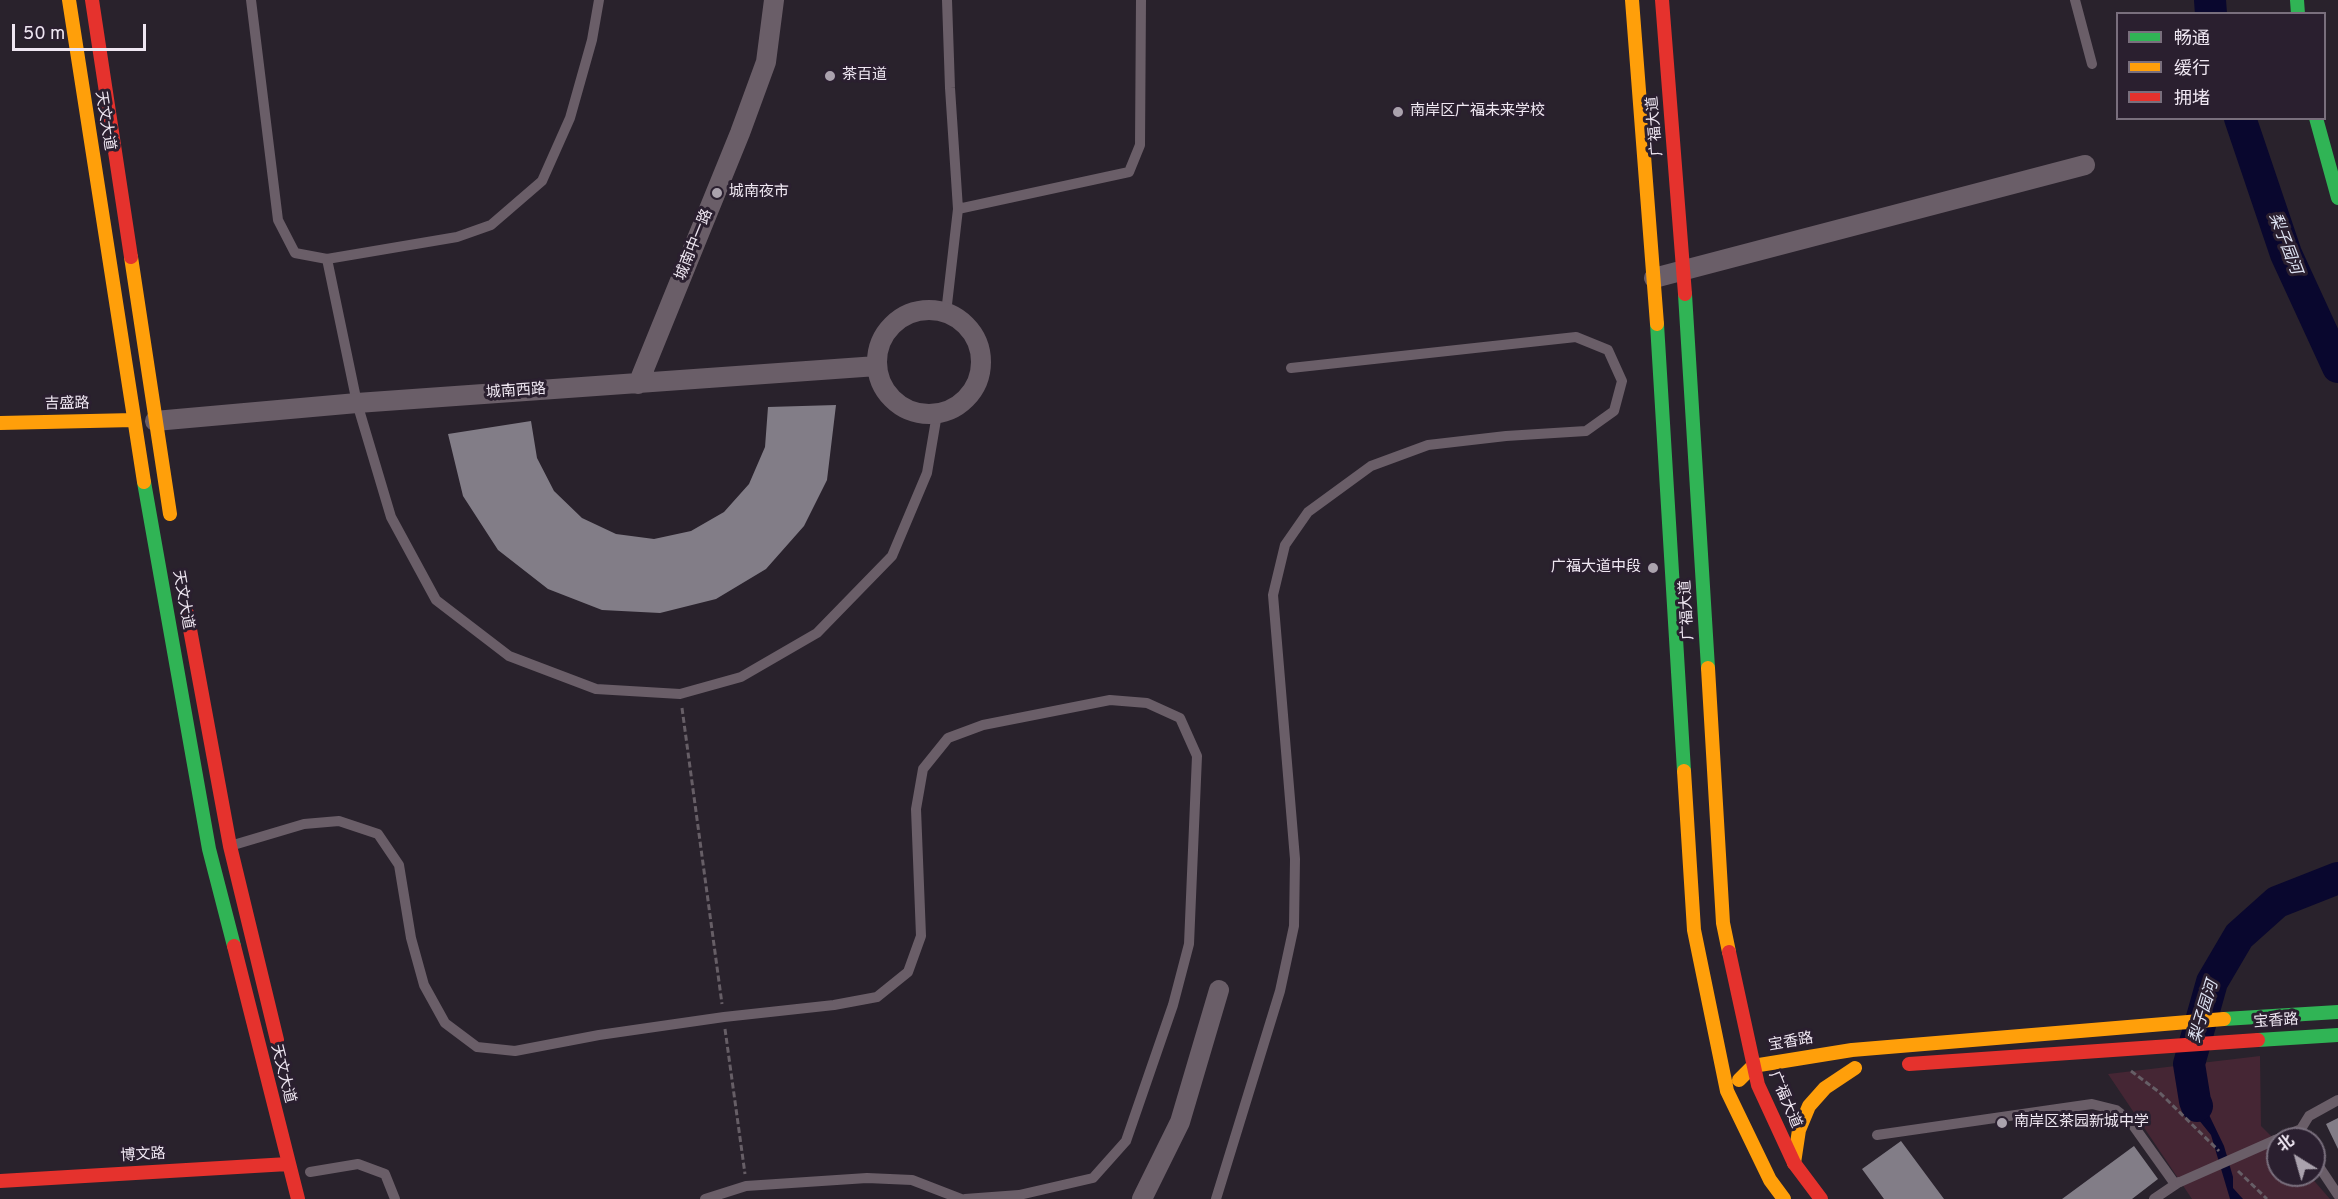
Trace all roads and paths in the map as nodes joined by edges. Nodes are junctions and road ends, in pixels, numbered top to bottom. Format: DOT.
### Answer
graph roads {
  1 [pos="69,0"];
  2 [pos="92,0"];
  3 [pos="250,0"];
  4 [pos="599,0"];
  5 [pos="774,0"];
  6 [pos="947,0"];
  7 [pos="1141,0"];
  8 [pos="1632,0"];
  9 [pos="1662,0"];
  10 [pos="2075,0"];
  11 [pos="2092,64"];
  12 [pos="2317,120"];
  13 [pos="2085,165"];
  14 [pos="2338,198"];
  15 [pos="958,209"];
  16 [pos="327,259"];
  17 [pos="1684,270"];
  18 [pos="1654,278"];
  19 [pos="946,312"];
  20 [pos="876,366"];
  21 [pos="1291,368"];
  22 [pos="638,384"];
  23 [pos="357,403"];
  24 [pos="937,414"];
  25 [pos="134,420"];
  26 [pos="155,421"];
  27 [pos="0,423"];
  28 [pos="173,534"];
  29 [pos="186,603"];
  30 [pos="680,694"];
  31 [pos="230,846"];
  32 [pos="1219,990"];
  33 [pos="2338,1012"];
  34 [pos="724,1017"];
  35 [pos="2338,1035"];
  36 [pos="282,1058"];
  37 [pos="1891,1065"];
  38 [pos="1753,1066"];
  39 [pos="2124,1066"];
  40 [pos="1824,1073"];
  41 [pos="1775,1082"];
  42 [pos="1758,1085"];
  43 [pos="1727,1091"];
  44 [pos="2338,1100"];
  45 [pos="2305,1127"];
  46 [pos="1877,1135"];
  47 [pos="2210,1141"];
  48 [pos="2266,1144"];
  49 [pos="1794,1163"];
  50 [pos="288,1164"];
  51 [pos="2237,1171"];
  52 [pos="310,1172"];
  53 [pos="2326,1178"];
  54 [pos="0,1181"];
  55 [pos="2177,1183"];
  56 [pos="746,1186"];
  57 [pos="2338,1195"];
  58 [pos="298,1199"];
  59 [pos="394,1199"];
  60 [pos="705,1199"];
  61 [pos="963,1199"];
  62 [pos="1142,1199"];
  63 [pos="1216,1199"];
  64 [pos="1784,1199"];
  65 [pos="1821,1199"];
  66 [pos="2154,1199"];
  67 [pos="2267,1199"];
  1 -- 25 [label="main road, 天文大道"];
  2 -- 26 [label="main road, 天文大道"];
  3 -- 16 [label="lane"];
  4 -- 16 [label="lane"];
  5 -- 22 [label="street, 城南中一路"];
  6 -- 15 [label="lane"];
  7 -- 15 [label="lane"];
  8 -- 18 [label="main road, 广福大道"];
  9 -- 17 [label="main road, 广福大道"];
  10 -- 11 [label="lane"];
  12 -- 14 [label="main road"];
  13 -- 17 [label="street"];
  15 -- 19 [label="lane"];
  16 -- 23 [label="lane"];
  17 -- 18 [label="street"];
  17 -- 38 [label="main road, 广福大道"];
  18 -- 43 [label="main road, 广福大道"];
  19 -- 20 [label="street"];
  19 -- 24 [label="street"];
  20 -- 22 [label="street, 城南西路"];
  20 -- 24 [label="street"];
  21 -- 63 [label="lane"];
  22 -- 23 [label="street, 城南西路"];
  23 -- 26 [label="street, 城南西路"];
  23 -- 30 [label="lane"];
  24 -- 30 [label="lane"];
  25 -- 27 [label="main road, 吉盛路"];
  25 -- 50 [label="main road, 天文大道"];
  26 -- 28 [label="main road, 天文大道"];
  29 -- 31 [label="main road, 天文大道"];
  30 -- 34 [label="path"];
  31 -- 34 [label="lane"];
  31 -- 36 [label="main road, 天文大道"];
  32 -- 62 [label="street"];
  33 -- 38 [label="main road, 宝香路"];
  34 -- 56 [label="path"];
  34 -- 61 [label="lane"];
  35 -- 37 [label="main road, 宝香路"];
  38 -- 42 [label="main road, 广福大道"];
  38 -- 43 [label="main road, 宝香路"];
  39 -- 47 [label="path"];
  40 -- 49 [label="main road"];
  41 -- 42 [label="main road"];
  42 -- 43 [label="main road"];
  42 -- 49 [label="main road, 广福大道"];
  43 -- 64 [label="main road, 广福大道"];
  44 -- 45 [label="lane"];
  46 -- 55 [label="lane"];
  48 -- 55 [label="lane, bridge"];
  49 -- 65 [label="main road, 广福大道"];
  50 -- 54 [label="main road, 博文路"];
  50 -- 58 [label="main road, 天文大道"];
  51 -- 67 [label="path"];
  52 -- 59 [label="lane"];
  53 -- 57 [label="lane"];
  55 -- 66 [label="lane"];
  56 -- 60 [label="lane"];
  56 -- 61 [label="lane"];
}
